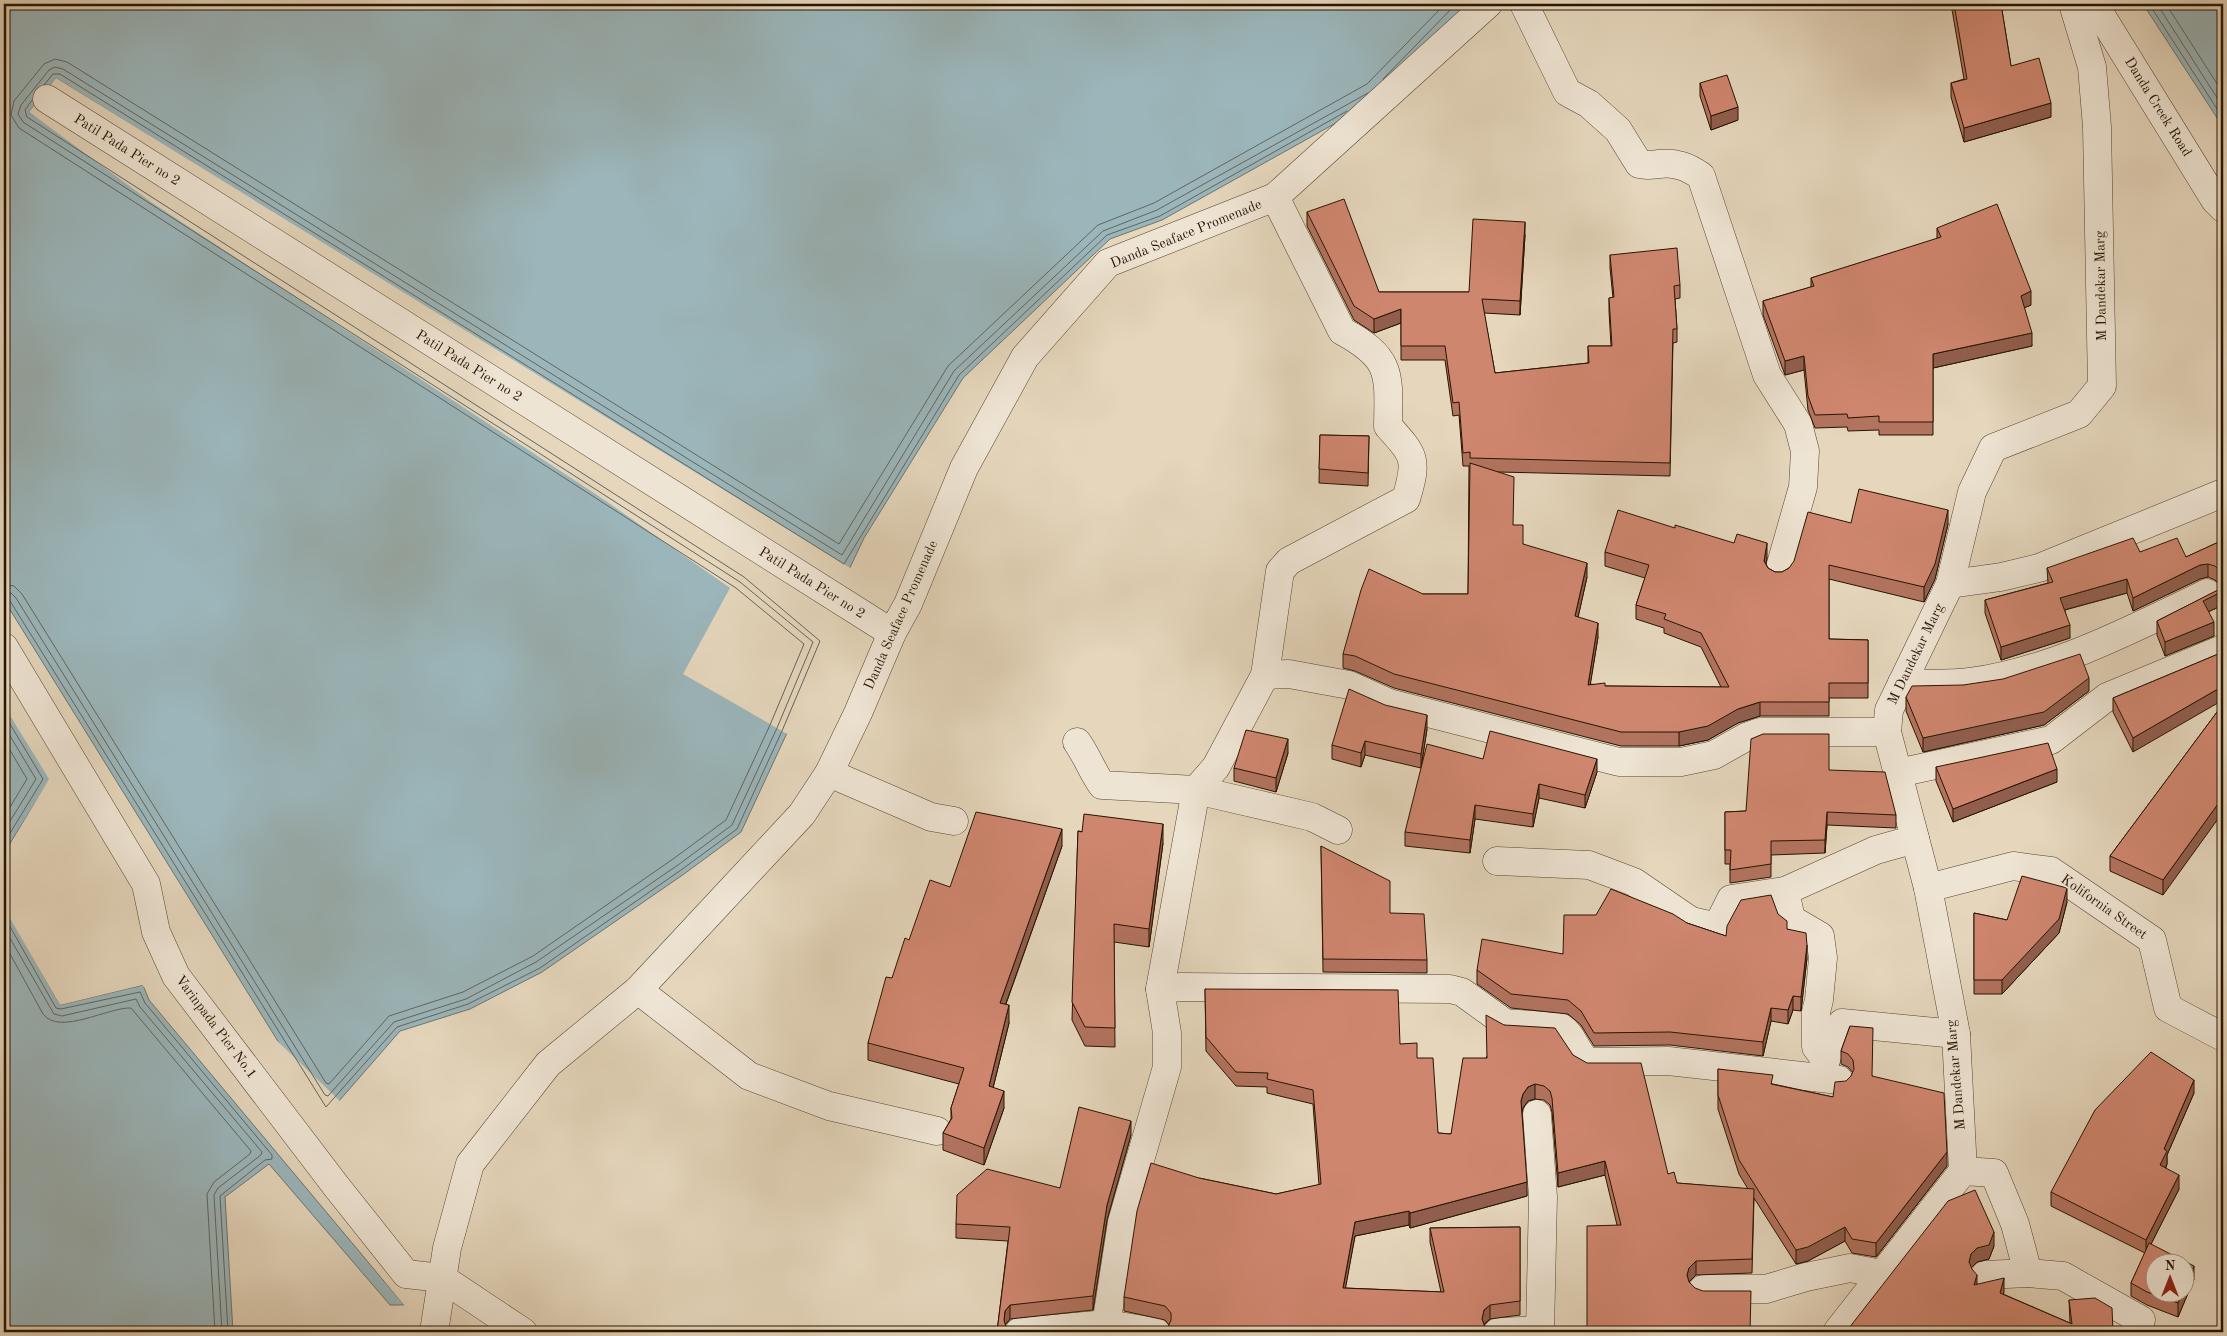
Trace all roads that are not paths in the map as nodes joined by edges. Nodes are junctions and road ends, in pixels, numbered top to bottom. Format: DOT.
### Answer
graph roads {
  1 [pos="1488,4"];
  2 [pos="1524,4"];
  3 [pos="2073,4"];
  4 [pos="2094,4"];
  5 [pos="47,99"];
  6 [pos="1274,197"];
  7 [pos="2223,208"];
  8 [pos="2223,493"];
  9 [pos="1779,571"];
  10 [pos="1950,584"];
  11 [pos="2207,593"];
  12 [pos="892,633"];
  13 [pos="4,647"];
  14 [pos="2223,650"];
  15 [pos="1265,675"];
  16 [pos="1902,683"];
  17 [pos="1887,732"];
  18 [pos="1077,742"];
  19 [pos="829,773"];
  20 [pos="1898,773"];
  21 [pos="1196,790"];
  22 [pos="954,821"];
  23 [pos="1338,830"];
  24 [pos="1915,839"];
  25 [pos="1497,861"];
  26 [pos="1928,888"];
  27 [pos="1785,891"];
  28 [pos="1160,989"];
  29 [pos="638,990"];
  30 [pos="1956,1034"];
  31 [pos="2223,1037"];
  32 [pos="1828,1072"];
  33 [pos="1537,1114"];
  34 [pos="937,1131"];
  35 [pos="1963,1171"];
  36 [pos="2028,1272"];
  37 [pos="1882,1274"];
  38 [pos="1986,1275"];
  39 [pos="442,1278"];
  40 [pos="1703,1289"];
  41 [pos="2141,1320"];
  42 [pos="1106,1328"];
  43 [pos="1540,1331"];
  44 [pos="434,1332"];
  45 [pos="523,1332"];
  46 [pos="1020,1332"];
  47 [pos="1156,1332"];
  48 [pos="1498,1332"];
  49 [pos="1837,1332"];
  1 -- 6 [label="street, Danda Seaface Promenade"];
  2 -- 9 [label="street"];
  3 -- 10 [label="street, M Dandekar Marg"];
  4 -- 7 [label="street, Danda Creek Road"];
  5 -- 12 [label="street, Patil Pada Pier no 2"];
  6 -- 12 [label="street, Danda Seaface Promenade"];
  6 -- 15 [label="street"];
  8 -- 10 [label="street"];
  10 -- 16 [label="street, M Dandekar Marg"];
  11 -- 16 [label="street"];
  12 -- 19 [label="street, Danda Seaface Promenade"];
  13 -- 39 [label="street, Varinpada Pier No.1"];
  14 -- 20 [label="street"];
  15 -- 17 [label="street"];
  15 -- 21 [label="street"];
  16 -- 17 [label="street, M Dandekar Marg"];
  17 -- 20 [label="street, M Dandekar Marg"];
  18 -- 21 [label="street"];
  19 -- 22 [label="street"];
  19 -- 29 [label="street, Danda Seaface Promenade"];
  20 -- 24 [label="street, M Dandekar Marg"];
  21 -- 23 [label="street"];
  21 -- 28 [label="street"];
  24 -- 26 [label="street, M Dandekar Marg"];
  24 -- 27 [label="street"];
  25 -- 27 [label="street"];
  26 -- 30 [label="street, M Dandekar Marg"];
  26 -- 31 [label="street, Kolifornia Street"];
  27 -- 32 [label="street"];
  28 -- 32 [label="street"];
  28 -- 42 [label="street"];
  29 -- 34 [label="street"];
  29 -- 39 [label="street, Danda Seaface Promenade"];
  30 -- 32 [label="street"];
  30 -- 35 [label="street, M Dandekar Marg"];
  33 -- 43 [label="street"];
  35 -- 36 [label="street"];
  35 -- 37 [label="street"];
  36 -- 38 [label="street"];
  36 -- 41 [label="street"];
  37 -- 40 [label="street"];
  37 -- 49 [label="street"];
  39 -- 44 [label="street, Danda Seaface Promenade"];
  39 -- 45 [label="street"];
  42 -- 46 [label="street"];
  42 -- 47 [label="street"];
  43 -- 48 [label="street"];
}
